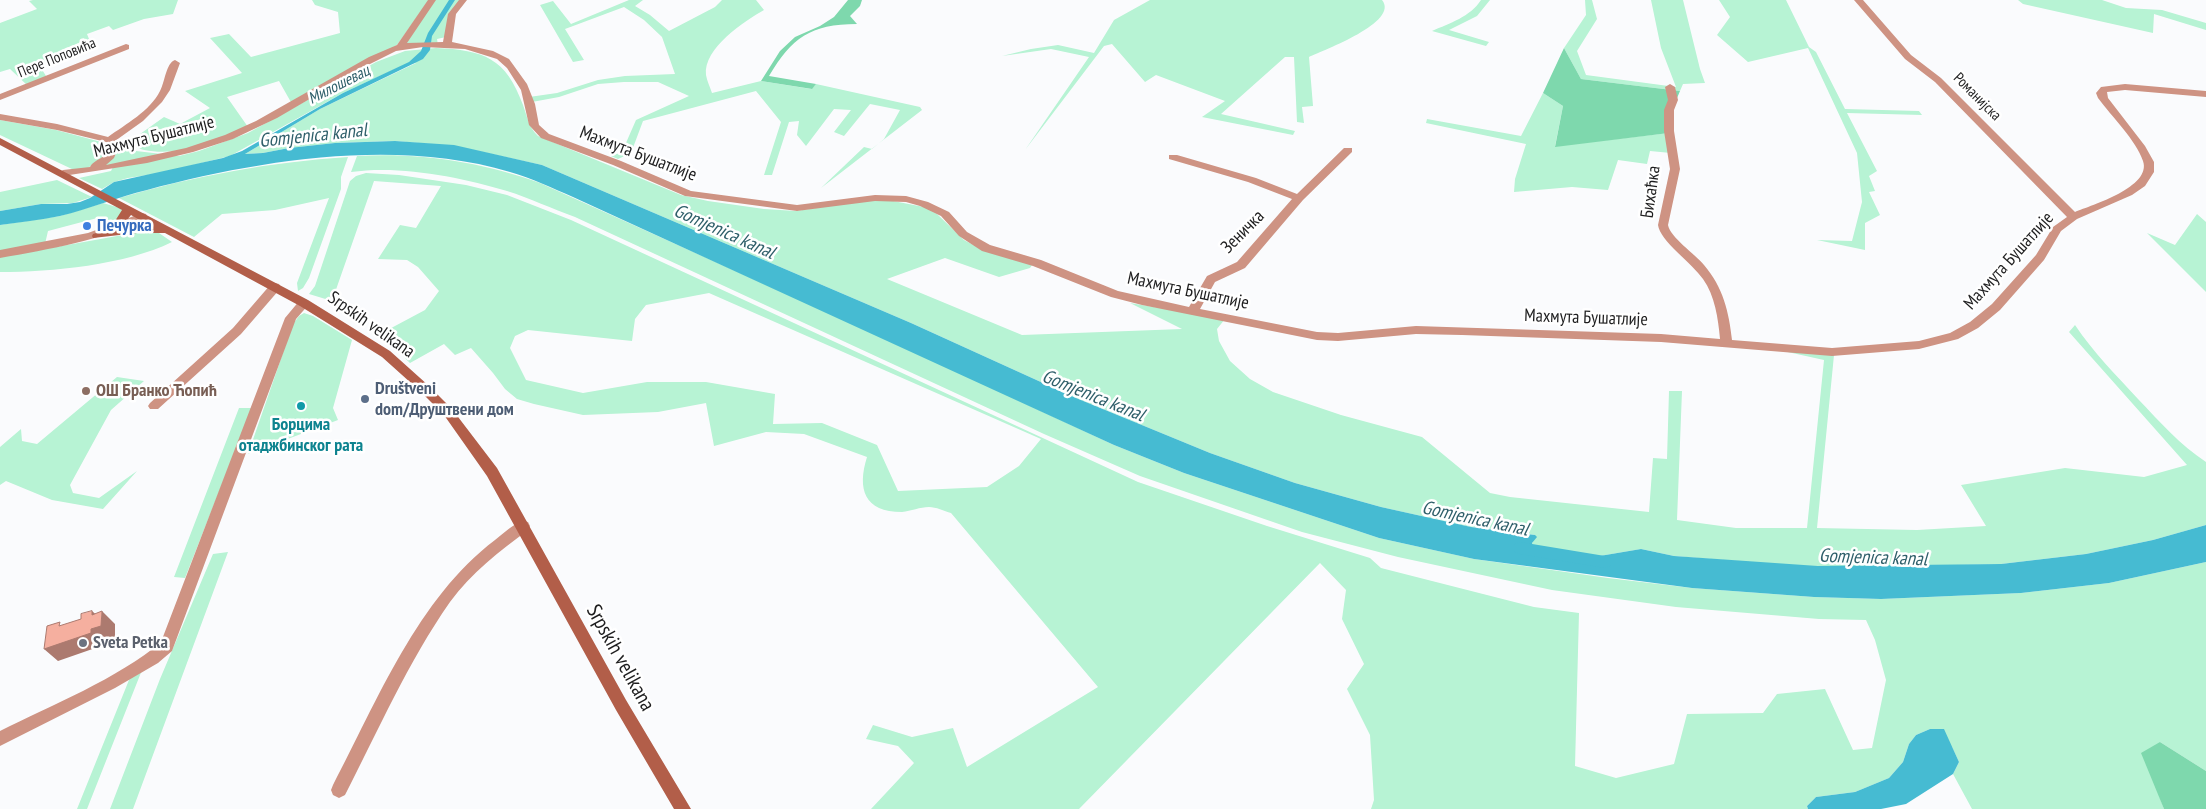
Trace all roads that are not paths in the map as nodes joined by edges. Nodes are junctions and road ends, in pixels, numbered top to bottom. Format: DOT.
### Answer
graph roads {
  1 [pos="432,0"];
  2 [pos="463,0"];
  3 [pos="1858,0"];
  4 [pos="442,45"];
  5 [pos="126,47"];
  6 [pos="400,48"];
  7 [pos="175,63"];
  8 [pos="1670,87"];
  9 [pos="2206,94"];
  10 [pos="0,97"];
  11 [pos="0,117"];
  12 [pos="110,140"];
  13 [pos="0,141"];
  14 [pos="1348,150"];
  15 [pos="1173,157"];
  16 [pos="84,171"];
  17 [pos="63,173"];
  18 [pos="1300,198"];
  19 [pos="126,208"];
  20 [pos="142,216"];
  21 [pos="2073,217"];
  22 [pos="170,231"];
  23 [pos="97,236"];
  24 [pos="0,254"];
  25 [pos="275,287"];
  26 [pos="304,303"];
  27 [pos="1193,310"];
  28 [pos="1726,342"];
  29 [pos="154,406"];
  30 [pos="523,526"];
  31 [pos="0,739"];
  32 [pos="339,790"];
  33 [pos="683,809"];
  1 -- 6 [label="street"];
  2 -- 4 [label="street"];
  3 -- 21 [label="street, Романијска"];
  4 -- 6 [label="street, Махмута Бушатлије"];
  4 -- 27 [label="street, Махмута Бушатлије"];
  5 -- 10 [label="street, Пере Поповића"];
  6 -- 16 [label="street, Махмута Бушатлије"];
  7 -- 12 [label="street"];
  8 -- 28 [label="street, Бихаћка"];
  9 -- 21 [label="street, Махмута Бушатлије"];
  11 -- 12 [label="street"];
  12 -- 16 [label="street"];
  13 -- 17 [label="main road, Srpskih velikana"];
  14 -- 18 [label="street, Зеничка"];
  15 -- 18 [label="street, Зеничка"];
  16 -- 17 [label="street, Махмута Бушатлије"];
  17 -- 19 [label="main road, Srpskih velikana"];
  18 -- 27 [label="street, Зеничка"];
  19 -- 20 [label="main road, Srpskih velikana"];
  19 -- 23 [label="main road"];
  20 -- 22 [label="main road, Srpskih velikana"];
  20 -- 23 [label="street"];
  21 -- 28 [label="street, Махмута Бушатлије"];
  22 -- 23 [label="main road"];
  22 -- 25 [label="main road, Srpskih velikana"];
  23 -- 24 [label="street"];
  25 -- 26 [label="main road, Srpskih velikana"];
  25 -- 29 [label="street"];
  26 -- 30 [label="main road, Srpskih velikana"];
  26 -- 31 [label="street"];
  27 -- 28 [label="street, Махмута Бушатлије"];
  30 -- 32 [label="street"];
  30 -- 33 [label="main road, Srpskih velikana"];
}
